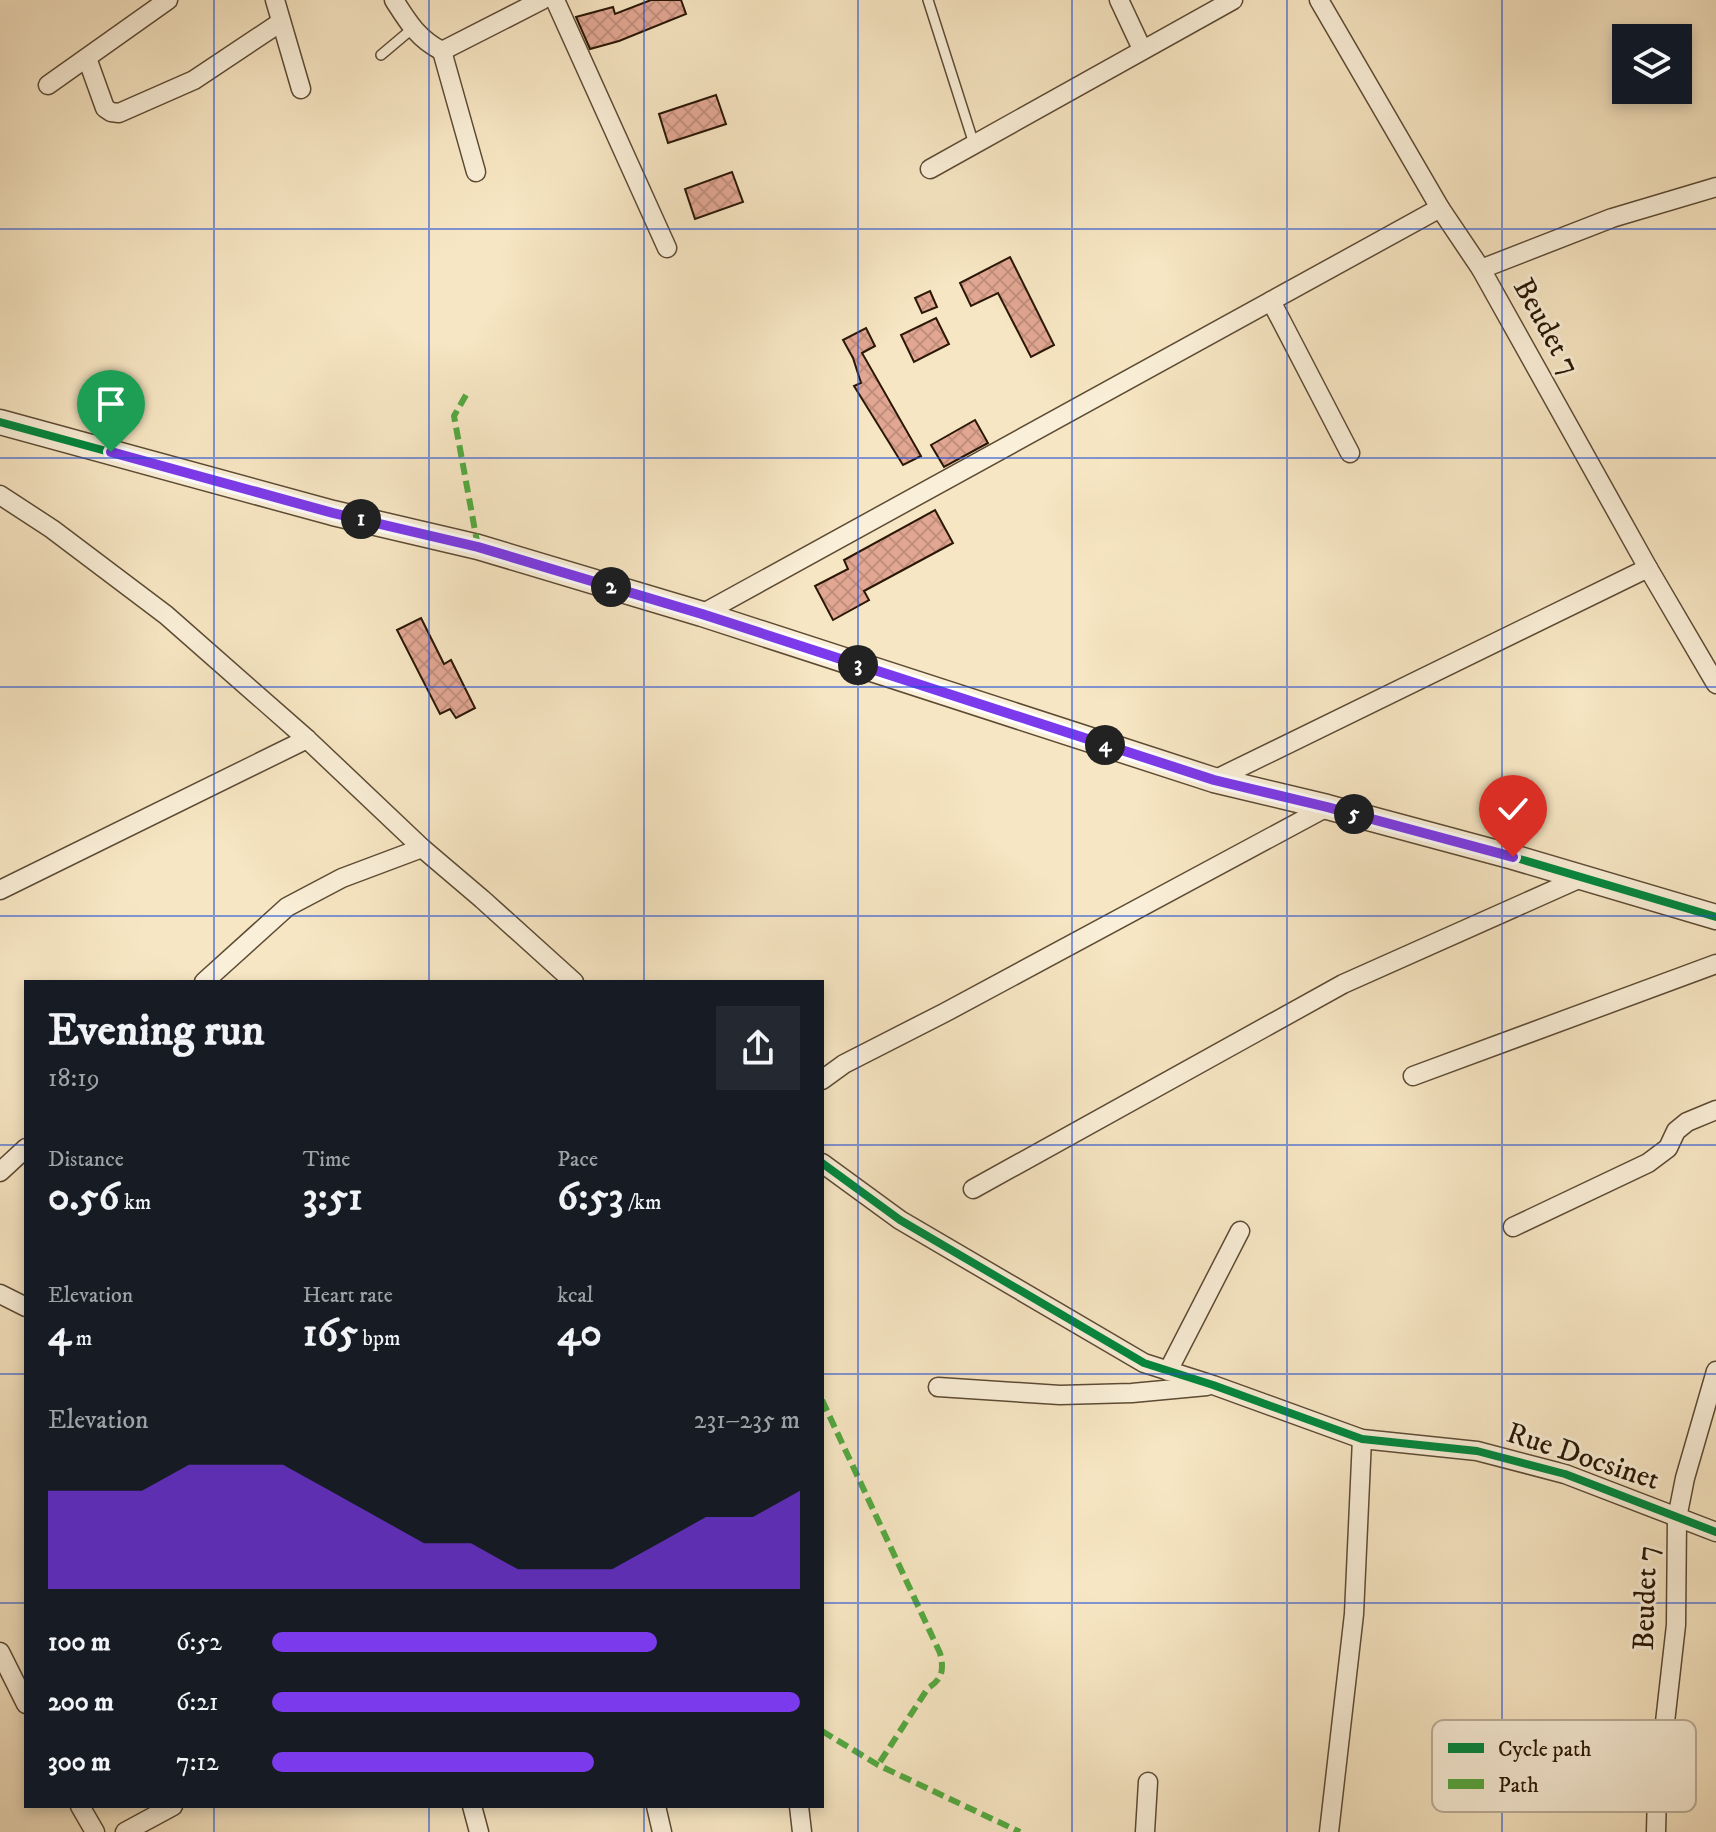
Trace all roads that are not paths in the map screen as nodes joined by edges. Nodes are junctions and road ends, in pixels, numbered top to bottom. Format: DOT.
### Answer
graph roads {
  1 [pos="168,0"];
  2 [pos="275,0"];
  3 [pos="394,0"];
  4 [pos="542,0"];
  5 [pos="555,0"];
  6 [pos="928,0"];
  7 [pos="1119,0"];
  8 [pos="1233,0"];
  9 [pos="1319,0"];
  10 [pos="281,22"];
  11 [pos="413,28"];
  12 [pos="1142,49"];
  13 [pos="442,51"];
  14 [pos="381,55"];
  15 [pos="87,58"];
  16 [pos="48,85"];
  17 [pos="301,89"];
  18 [pos="974,144"];
  19 [pos="930,169"];
  20 [pos="476,172"];
  21 [pos="1716,187"];
  22 [pos="1440,208"];
  23 [pos="667,248"];
  24 [pos="1481,269"];
  25 [pos="1271,301"];
  26 [pos="0,422"];
  27 [pos="1350,453"];
  28 [pos="0,495"];
  29 [pos="1648,568"];
  30 [pos="702,614"];
  31 [pos="1713,672"];
  32 [pos="307,739"];
  33 [pos="1214,780"];
  34 [pos="1327,807"];
  35 [pos="422,848"];
  36 [pos="1583,877"];
  37 [pos="0,890"];
  38 [pos="1716,917"];
  39 [pos="1716,964"];
  40 [pos="563,979"];
  41 [pos="206,980"];
  42 [pos="1413,1076"];
  43 [pos="824,1079"];
  44 [pos="1716,1110"];
  45 [pos="24,1150"];
  46 [pos="824,1164"];
  47 [pos="0,1172"];
  48 [pos="973,1189"];
  49 [pos="1513,1227"];
  50 [pos="1240,1231"];
  51 [pos="0,1294"];
  52 [pos="24,1306"];
  53 [pos="1168,1371"];
  54 [pos="1716,1371"];
  55 [pos="1213,1385"];
  56 [pos="938,1387"];
  57 [pos="1362,1439"];
  58 [pos="1677,1518"];
  59 [pos="1716,1532"];
  60 [pos="0,1652"];
  61 [pos="24,1700"];
  62 [pos="1665,1720"];
  63 [pos="1148,1782"];
  64 [pos="81,1808"];
  65 [pos="169,1808"];
  66 [pos="473,1808"];
  67 [pos="656,1808"];
  68 [pos="799,1808"];
  69 [pos="1657,1812"];
  70 [pos="95,1832"];
  71 [pos="125,1832"];
  72 [pos="479,1832"];
  73 [pos="662,1832"];
  74 [pos="802,1832"];
  75 [pos="1145,1832"];
  76 [pos="1329,1832"];
  77 [pos="1656,1832"];
  1 -- 15 [label="street"];
  2 -- 10 [label="street"];
  3 -- 11 [label="street"];
  4 -- 13 [label="street"];
  5 -- 23 [label="street"];
  6 -- 18 [label="lane"];
  7 -- 12 [label="street"];
  8 -- 12 [label="street"];
  9 -- 22 [label="street, Beudet 7"];
  10 -- 15 [label="street"];
  10 -- 17 [label="street"];
  11 -- 13 [label="street"];
  11 -- 14 [label="lane"];
  12 -- 18 [label="street"];
  13 -- 20 [label="street"];
  15 -- 16 [label="street"];
  18 -- 19 [label="street"];
  21 -- 24 [label="street"];
  22 -- 24 [label="street, Beudet 7"];
  22 -- 25 [label="street"];
  24 -- 29 [label="street, Beudet 7"];
  25 -- 27 [label="street"];
  25 -- 30 [label="street"];
  26 -- 30 [label="street"];
  28 -- 32 [label="street"];
  29 -- 31 [label="street, Beudet 7"];
  29 -- 33 [label="street"];
  30 -- 33 [label="street"];
  32 -- 35 [label="street"];
  32 -- 37 [label="street"];
  33 -- 34 [label="street"];
  34 -- 36 [label="street"];
  34 -- 43 [label="street"];
  35 -- 40 [label="street"];
  35 -- 41 [label="street"];
  36 -- 38 [label="street"];
  36 -- 48 [label="street"];
  39 -- 42 [label="street"];
  44 -- 49 [label="street"];
  45 -- 47 [label="street"];
  46 -- 53 [label="street, Rue Docsinet"];
  50 -- 53 [label="street"];
  51 -- 52 [label="street"];
  53 -- 55 [label="street, Rue Docsinet"];
  54 -- 58 [label="street, Beudet 7"];
  55 -- 56 [label="street"];
  55 -- 57 [label="street, Rue Docsinet"];
  57 -- 58 [label="street, Rue Docsinet"];
  57 -- 76 [label="street"];
  58 -- 59 [label="street, Rue Docsinet"];
  58 -- 62 [label="street, Beudet 7"];
  60 -- 61 [label="street"];
  63 -- 75 [label="street"];
  64 -- 70 [label="street"];
  65 -- 71 [label="street"];
  66 -- 72 [label="street"];
  67 -- 73 [label="street"];
  68 -- 74 [label="street"];
  69 -- 77 [label="street, Beudet 7"];
}
